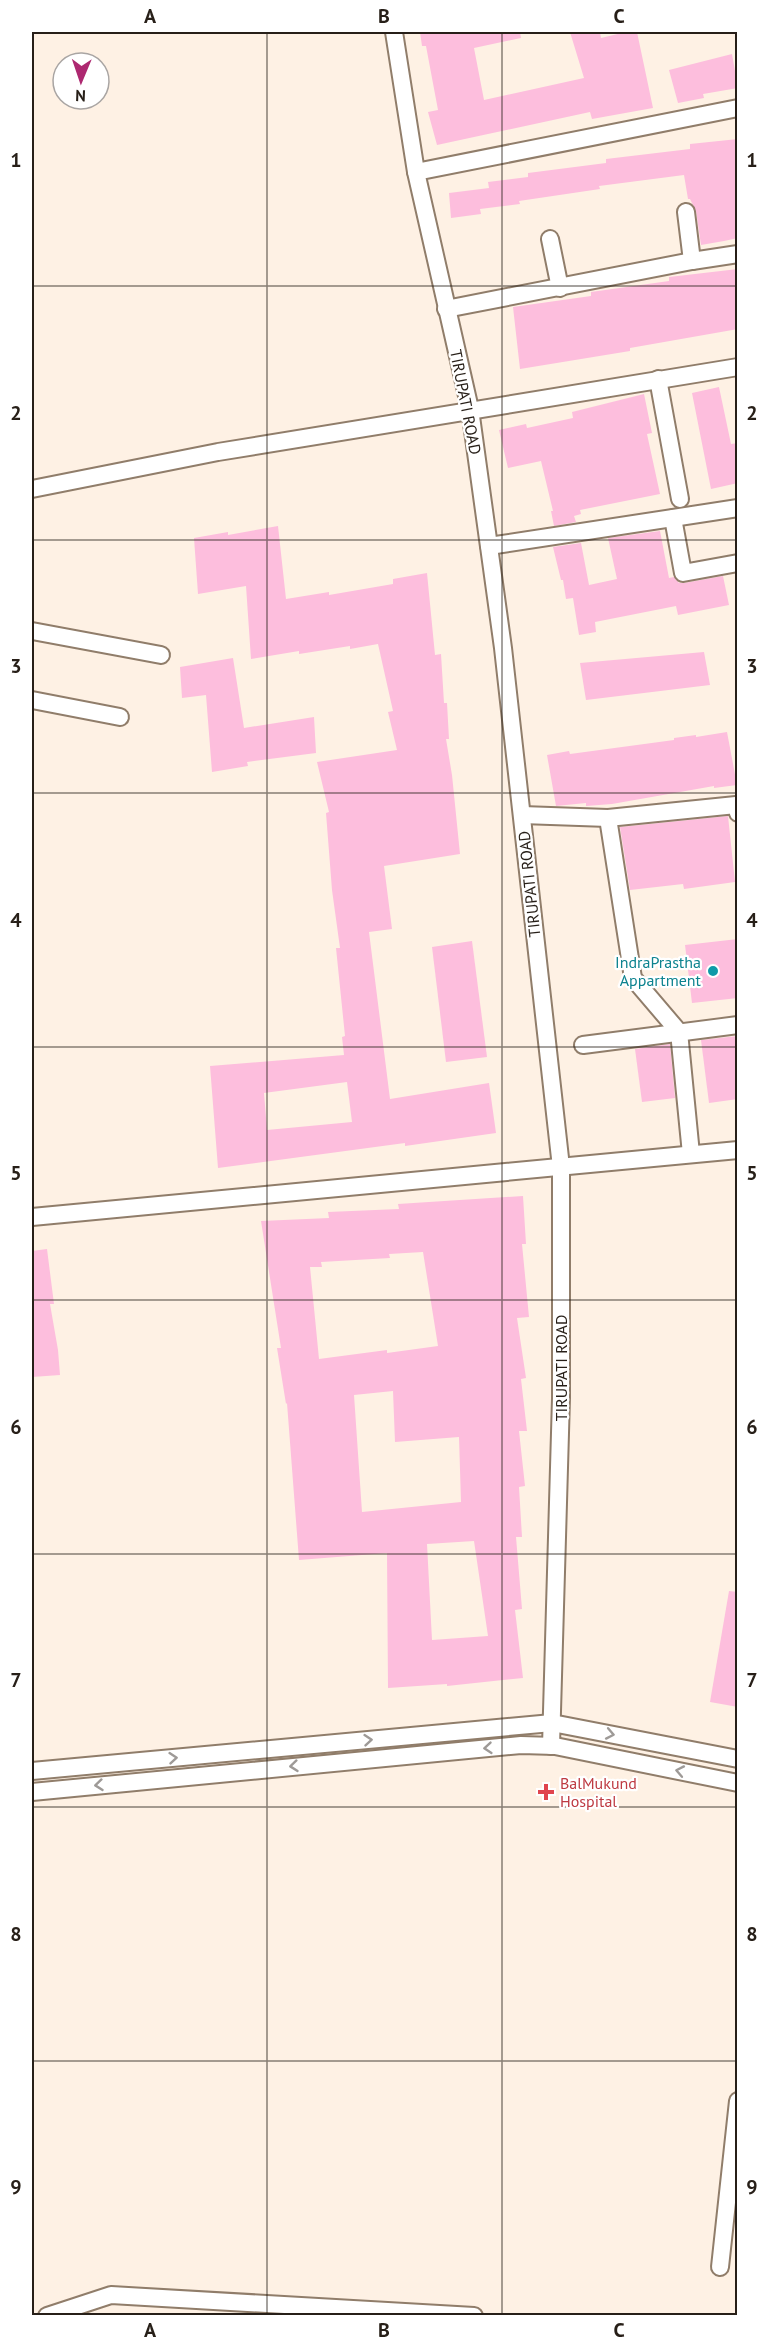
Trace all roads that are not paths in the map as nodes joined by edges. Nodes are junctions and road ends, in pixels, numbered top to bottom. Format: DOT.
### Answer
graph roads {
  1 [pos="394,32"];
  2 [pos="738,108"];
  3 [pos="416,171"];
  4 [pos="686,212"];
  5 [pos="550,238"];
  6 [pos="738,255"];
  7 [pos="692,261"];
  8 [pos="560,288"];
  9 [pos="446,309"];
  10 [pos="738,367"];
  11 [pos="658,379"];
  12 [pos="470,409"];
  13 [pos="32,489"];
  14 [pos="680,499"];
  15 [pos="738,508"];
  16 [pos="673,518"];
  17 [pos="489,546"];
  18 [pos="738,563"];
  19 [pos="32,631"];
  20 [pos="161,655"];
  21 [pos="32,700"];
  22 [pos="120,717"];
  23 [pos="738,813"];
  24 [pos="522,815"];
  25 [pos="608,818"];
  26 [pos="738,1025"];
  27 [pos="679,1032"];
  28 [pos="583,1045"];
  29 [pos="738,1150"];
  30 [pos="691,1154"];
  31 [pos="561,1167"];
  32 [pos="32,1217"];
  33 [pos="552,1723"];
  34 [pos="551,1746"];
  35 [pos="738,1759"];
  36 [pos="32,1771"];
  37 [pos="738,1783"];
  38 [pos="32,1792"];
  39 [pos="738,2101"];
  40 [pos="720,2267"];
  41 [pos="47,2316"];
  42 [pos="474,2316"];
  1 -- 3 [label="street, TIRUPATI ROAD"];
  2 -- 3 [label="street"];
  3 -- 9 [label="street, TIRUPATI ROAD"];
  4 -- 7 [label="street"];
  5 -- 8 [label="street"];
  6 -- 7 [label="street"];
  7 -- 8 [label="street"];
  8 -- 9 [label="street"];
  9 -- 12 [label="street, TIRUPATI ROAD"];
  10 -- 11 [label="street"];
  11 -- 12 [label="street"];
  11 -- 14 [label="street"];
  12 -- 13 [label="street"];
  12 -- 17 [label="street, TIRUPATI ROAD"];
  15 -- 16 [label="street"];
  16 -- 17 [label="street"];
  16 -- 18 [label="street"];
  17 -- 24 [label="street, TIRUPATI ROAD"];
  19 -- 20 [label="street"];
  21 -- 22 [label="street"];
  23 -- 25 [label="street"];
  24 -- 25 [label="street"];
  24 -- 31 [label="street, TIRUPATI ROAD"];
  25 -- 27 [label="street"];
  26 -- 27 [label="street"];
  27 -- 28 [label="street"];
  27 -- 30 [label="street"];
  29 -- 30 [label="street"];
  30 -- 31 [label="street"];
  31 -- 32 [label="street"];
  31 -- 33 [label="street, TIRUPATI ROAD"];
  33 -- 34 [label="street, TIRUPATI ROAD"];
  33 -- 35 [label="street, one-way"];
  36 -- 33 [label="street, one-way"];
  37 -- 34 [label="street, one-way"];
  34 -- 38 [label="street, one-way"];
  39 -- 40 [label="street"];
  41 -- 42 [label="street"];
}
